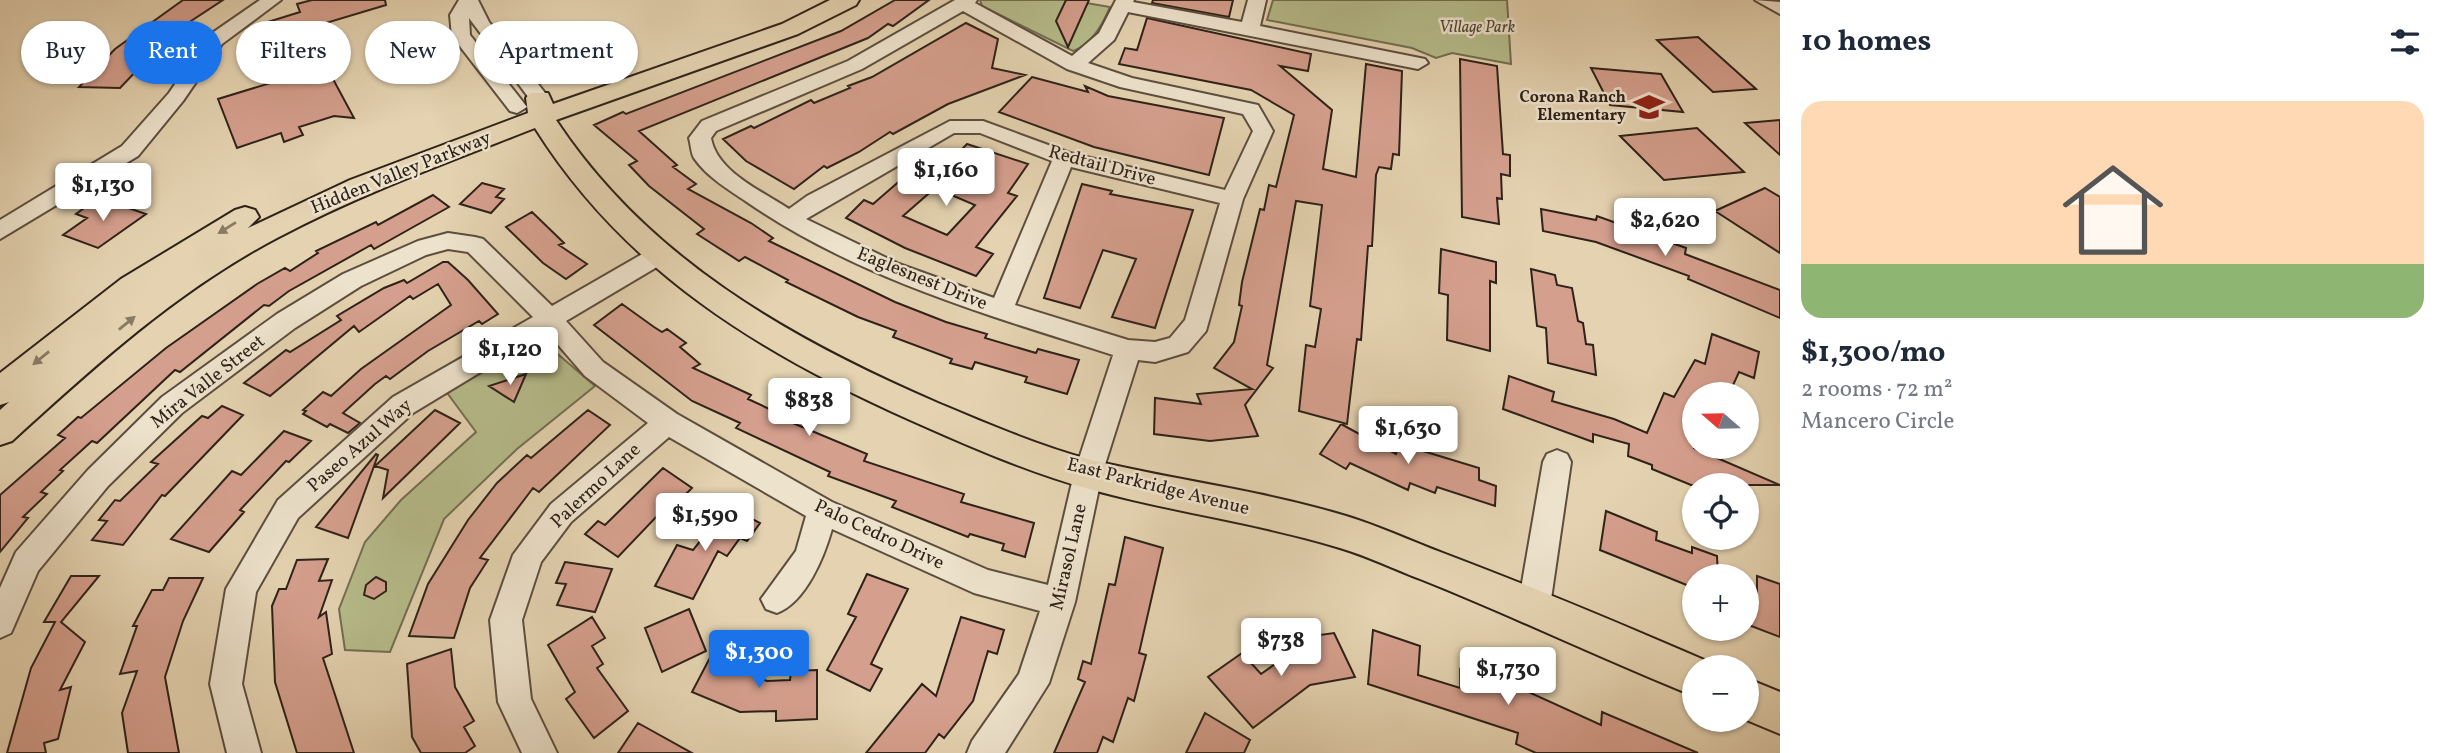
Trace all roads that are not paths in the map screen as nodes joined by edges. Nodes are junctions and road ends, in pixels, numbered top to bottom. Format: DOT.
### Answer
graph roads {
  1 [pos="272,0"];
  2 [pos="469,0"];
  3 [pos="808,0"];
  4 [pos="848,0"];
  5 [pos="1257,0"];
  6 [pos="1764,0"];
  7 [pos="966,2"];
  8 [pos="1124,3"];
  9 [pos="1780,9"];
  10 [pos="1251,29"];
  11 [pos="1419,63"];
  12 [pos="1074,65"];
  13 [pos="532,107"];
  14 [pos="700,138"];
  15 [pos="1064,158"];
  16 [pos="1232,199"];
  17 [pos="789,220"];
  18 [pos="0,231"];
  19 [pos="448,241"];
  20 [pos="659,255"];
  21 [pos="1001,310"];
  22 [pos="549,318"];
  23 [pos="1180,345"];
  24 [pos="1128,349"];
  25 [pos="0,392"];
  26 [pos="667,422"];
  27 [pos="0,430"];
  28 [pos="1557,462"];
  29 [pos="1088,474"];
  30 [pos="822,511"];
  31 [pos="777,599"];
  32 [pos="1059,603"];
  33 [pos="1534,606"];
  34 [pos="0,623"];
  35 [pos="1682,671"];
  36 [pos="1759,704"];
  37 [pos="1780,713"];
  38 [pos="244,753"];
  39 [pos="540,753"];
  40 [pos="984,753"];
  1 -- 18 [label="street"];
  2 -- 13 [label="street"];
  3 -- 13 [label="main road, Hidden Valley Parkway"];
  4 -- 13 [label="main road, Hidden Valley Parkway"];
  5 -- 10 [label="street"];
  6 -- 9 [label="street"];
  7 -- 12 [label="street"];
  7 -- 14 [label="street"];
  8 -- 10 [label="street"];
  8 -- 12 [label="street"];
  10 -- 11 [label="street"];
  12 -- 16 [label="street"];
  13 -- 20 [label="main road, East Parkridge Avenue"];
  13 -- 25 [label="main road, Hidden Valley Parkway, one-way"];
  27 -- 13 [label="main road, Hidden Valley Parkway, one-way"];
  14 -- 17 [label="street, Eaglesnest Drive"];
  15 -- 16 [label="street, Redtail Drive"];
  15 -- 17 [label="street, Redtail Drive"];
  15 -- 21 [label="street"];
  16 -- 23 [label="street"];
  17 -- 21 [label="street, Eaglesnest Drive"];
  19 -- 22 [label="street, Palo Cedro Drive"];
  19 -- 34 [label="street, Mira Valle Street"];
  20 -- 22 [label="street, Paseo Azul Way"];
  20 -- 29 [label="main road, East Parkridge Avenue"];
  21 -- 24 [label="street, Eaglesnest Drive"];
  22 -- 26 [label="street, Palo Cedro Drive"];
  22 -- 38 [label="street, Paseo Azul Way"];
  23 -- 24 [label="street, Eaglesnest Drive"];
  24 -- 29 [label="street, Mirasol Lane"];
  26 -- 30 [label="street, Palo Cedro Drive"];
  26 -- 39 [label="street, Palermo Lane"];
  28 -- 33 [label="street"];
  29 -- 32 [label="street, Mirasol Lane"];
  29 -- 33 [label="main road, East Parkridge Avenue"];
  30 -- 31 [label="street"];
  30 -- 32 [label="street, Palo Cedro Drive"];
  32 -- 40 [label="street, Mirasol Lane"];
  33 -- 35 [label="main road, East Parkridge Avenue"];
  36 -- 37 [label="main road"];
}
